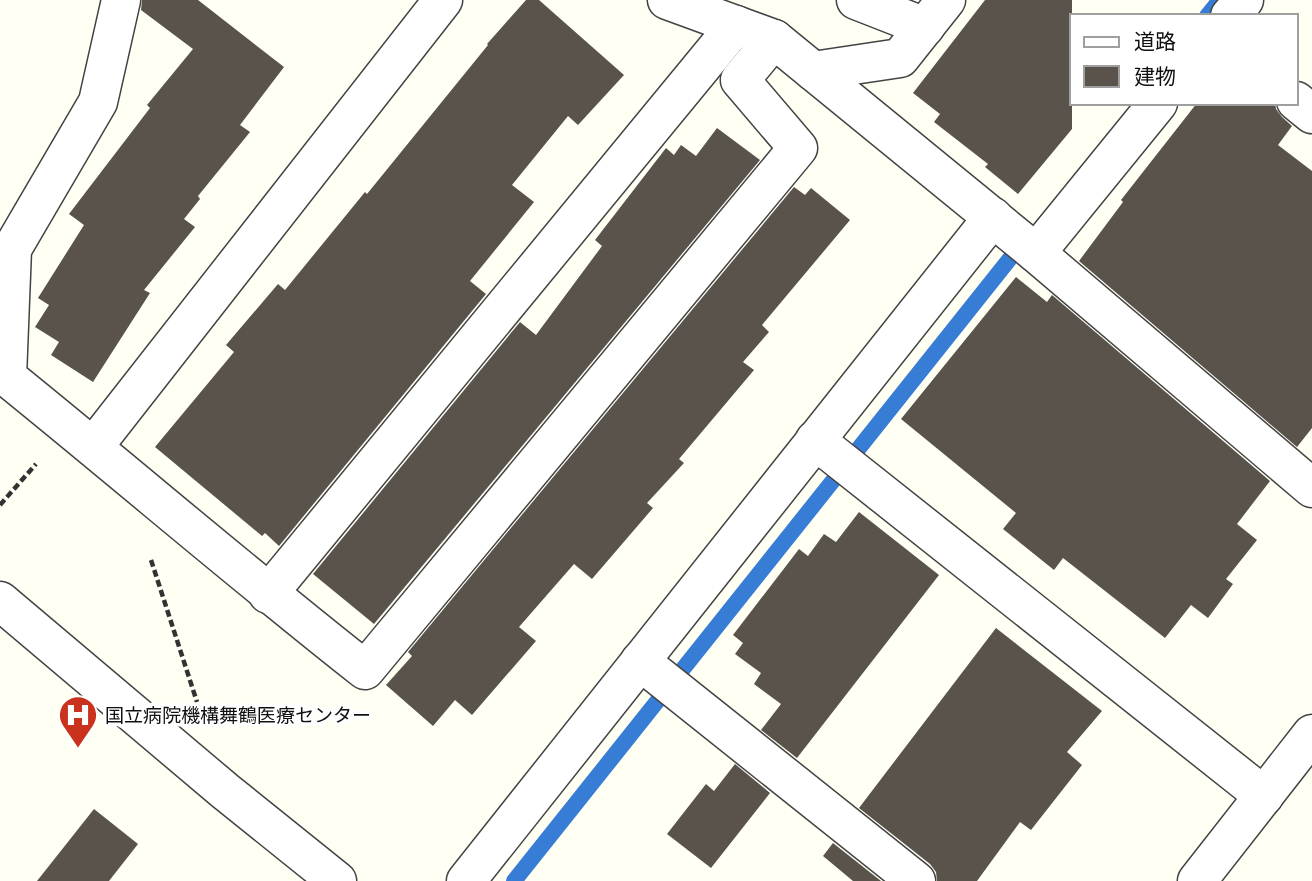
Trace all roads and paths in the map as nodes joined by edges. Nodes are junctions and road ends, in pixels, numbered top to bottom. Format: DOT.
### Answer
graph roads {
  1 [pos="121,0"];
  2 [pos="443,0"];
  3 [pos="667,0"];
  4 [pos="856,0"];
  5 [pos="1244,0"];
  6 [pos="936,13"];
  7 [pos="1232,14"];
  8 [pos="736,25"];
  9 [pos="774,39"];
  10 [pos="813,71"];
  11 [pos="1298,103"];
  12 [pos="1156,105"];
  13 [pos="1312,114"];
  14 [pos="993,217"];
  15 [pos="1036,253"];
  16 [pos="815,440"];
  17 [pos="94,446"];
  18 [pos="1312,488"];
  19 [pos="149,552"];
  20 [pos="268,594"];
  21 [pos="0,601"];
  22 [pos="640,661"];
  23 [pos="200,711"];
  24 [pos="1312,734"];
  25 [pos="1264,796"];
  26 [pos="337,881"];
  27 [pos="466,881"];
  28 [pos="916,881"];
  29 [pos="1196,881"];
  1 -- 17 [label="street"];
  2 -- 17 [label="street"];
  3 -- 8 [label="street"];
  4 -- 6 [label="street"];
  5 -- 7 [label="street"];
  6 -- 10 [label="street"];
  8 -- 9 [label="street"];
  8 -- 20 [label="street"];
  9 -- 10 [label="street"];
  9 -- 20 [label="street"];
  10 -- 14 [label="street"];
  11 -- 13 [label="street"];
  12 -- 15 [label="street"];
  14 -- 15 [label="street"];
  14 -- 16 [label="street"];
  15 -- 18 [label="street"];
  16 -- 22 [label="street"];
  16 -- 25 [label="street"];
  17 -- 20 [label="street"];
  19 -- 23 [label="path"];
  21 -- 26 [label="street"];
  22 -- 27 [label="street"];
  22 -- 28 [label="street"];
  24 -- 25 [label="street"];
  25 -- 29 [label="street"];
}
